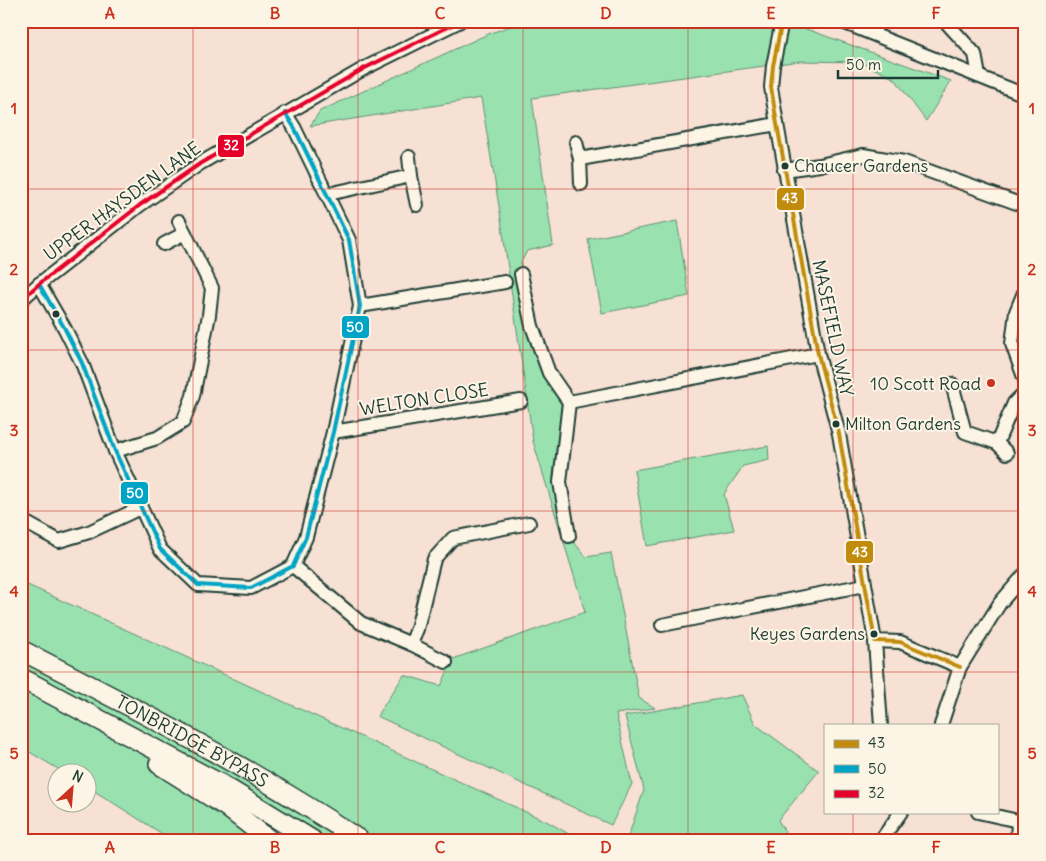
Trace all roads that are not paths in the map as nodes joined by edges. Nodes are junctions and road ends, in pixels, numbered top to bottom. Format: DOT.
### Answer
graph roads {
  1 [pos="460,21"];
  2 [pos="782,21"];
  3 [pos="840,21"];
  4 [pos="880,21"];
  5 [pos="945,21"];
  6 [pos="872,34"];
  7 [pos="979,76"];
  8 [pos="1025,96"];
  9 [pos="285,113"];
  10 [pos="777,124"];
  11 [pos="576,142"];
  12 [pos="409,157"];
  13 [pos="580,159"];
  14 [pos="784,170"];
  15 [pos="411,176"];
  16 [pos="581,184"];
  17 [pos="328,194"];
  18 [pos="417,205"];
  19 [pos="1025,206"];
  20 [pos="179,221"];
  21 [pos="186,233"];
  22 [pos="164,244"];
  23 [pos="521,274"];
  24 [pos="505,282"];
  25 [pos="39,284"];
  26 [pos="1025,290"];
  27 [pos="21,300"];
  28 [pos="360,306"];
  29 [pos="818,354"];
  30 [pos="1025,380"];
  31 [pos="952,384"];
  32 [pos="1025,392"];
  33 [pos="521,401"];
  34 [pos="569,402"];
  35 [pos="333,432"];
  36 [pos="997,443"];
  37 [pos="115,451"];
  38 [pos="1008,453"];
  39 [pos="140,508"];
  40 [pos="21,520"];
  41 [pos="529,523"];
  42 [pos="569,536"];
  43 [pos="293,566"];
  44 [pos="1025,574"];
  45 [pos="865,585"];
  46 [pos="662,625"];
  47 [pos="875,641"];
  48 [pos="410,644"];
  49 [pos="21,650"];
  50 [pos="446,662"];
  51 [pos="960,667"];
  52 [pos="24,679"];
  53 [pos="881,724"];
  54 [pos="941,724"];
  55 [pos="900,814"];
  56 [pos="988,814"];
  57 [pos="1022,821"];
  58 [pos="269,840"];
  59 [pos="312,840"];
  60 [pos="359,840"];
  61 [pos="881,840"];
  62 [pos="1017,840"];
  1 -- 9 [label="street, UPPER HAYSDEN LANE"];
  2 -- 10 [label="street, MASEFIELD WAY"];
  3 -- 6 [label="street"];
  4 -- 6 [label="street"];
  5 -- 7 [label="street"];
  6 -- 7 [label="street"];
  7 -- 8 [label="street"];
  9 -- 17 [label="street"];
  9 -- 25 [label="street, UPPER HAYSDEN LANE"];
  10 -- 13 [label="street"];
  10 -- 14 [label="street, MASEFIELD WAY"];
  11 -- 13 [label="street"];
  12 -- 15 [label="street"];
  13 -- 16 [label="street"];
  14 -- 19 [label="street"];
  14 -- 29 [label="street, MASEFIELD WAY"];
  15 -- 17 [label="street"];
  15 -- 18 [label="street"];
  17 -- 28 [label="street"];
  20 -- 21 [label="street"];
  21 -- 22 [label="street"];
  21 -- 37 [label="street"];
  23 -- 34 [label="street"];
  24 -- 28 [label="street"];
  25 -- 27 [label="street, UPPER HAYSDEN LANE"];
  25 -- 37 [label="street"];
  26 -- 30 [label="street"];
  28 -- 35 [label="street"];
  29 -- 34 [label="street"];
  29 -- 45 [label="street, MASEFIELD WAY"];
  31 -- 36 [label="street"];
  32 -- 36 [label="street"];
  33 -- 35 [label="street, WELTON CLOSE"];
  34 -- 42 [label="street"];
  35 -- 43 [label="street"];
  36 -- 38 [label="street"];
  37 -- 39 [label="street"];
  39 -- 40 [label="street"];
  39 -- 43 [label="street"];
  41 -- 48 [label="street"];
  43 -- 48 [label="street"];
  44 -- 51 [label="street"];
  45 -- 46 [label="street"];
  45 -- 47 [label="street, MASEFIELD WAY"];
  47 -- 51 [label="street"];
  47 -- 53 [label="street, MASEFIELD WAY"];
  48 -- 50 [label="street"];
  49 -- 60 [label="highway, TONBRIDGE BYPASS"];
  51 -- 54 [label="street"];
  52 -- 58 [label="highway"];
  52 -- 59 [label="highway, TONBRIDGE BYPASS"];
  55 -- 61 [label="street"];
  56 -- 57 [label="street"];
  57 -- 62 [label="street"];
}
